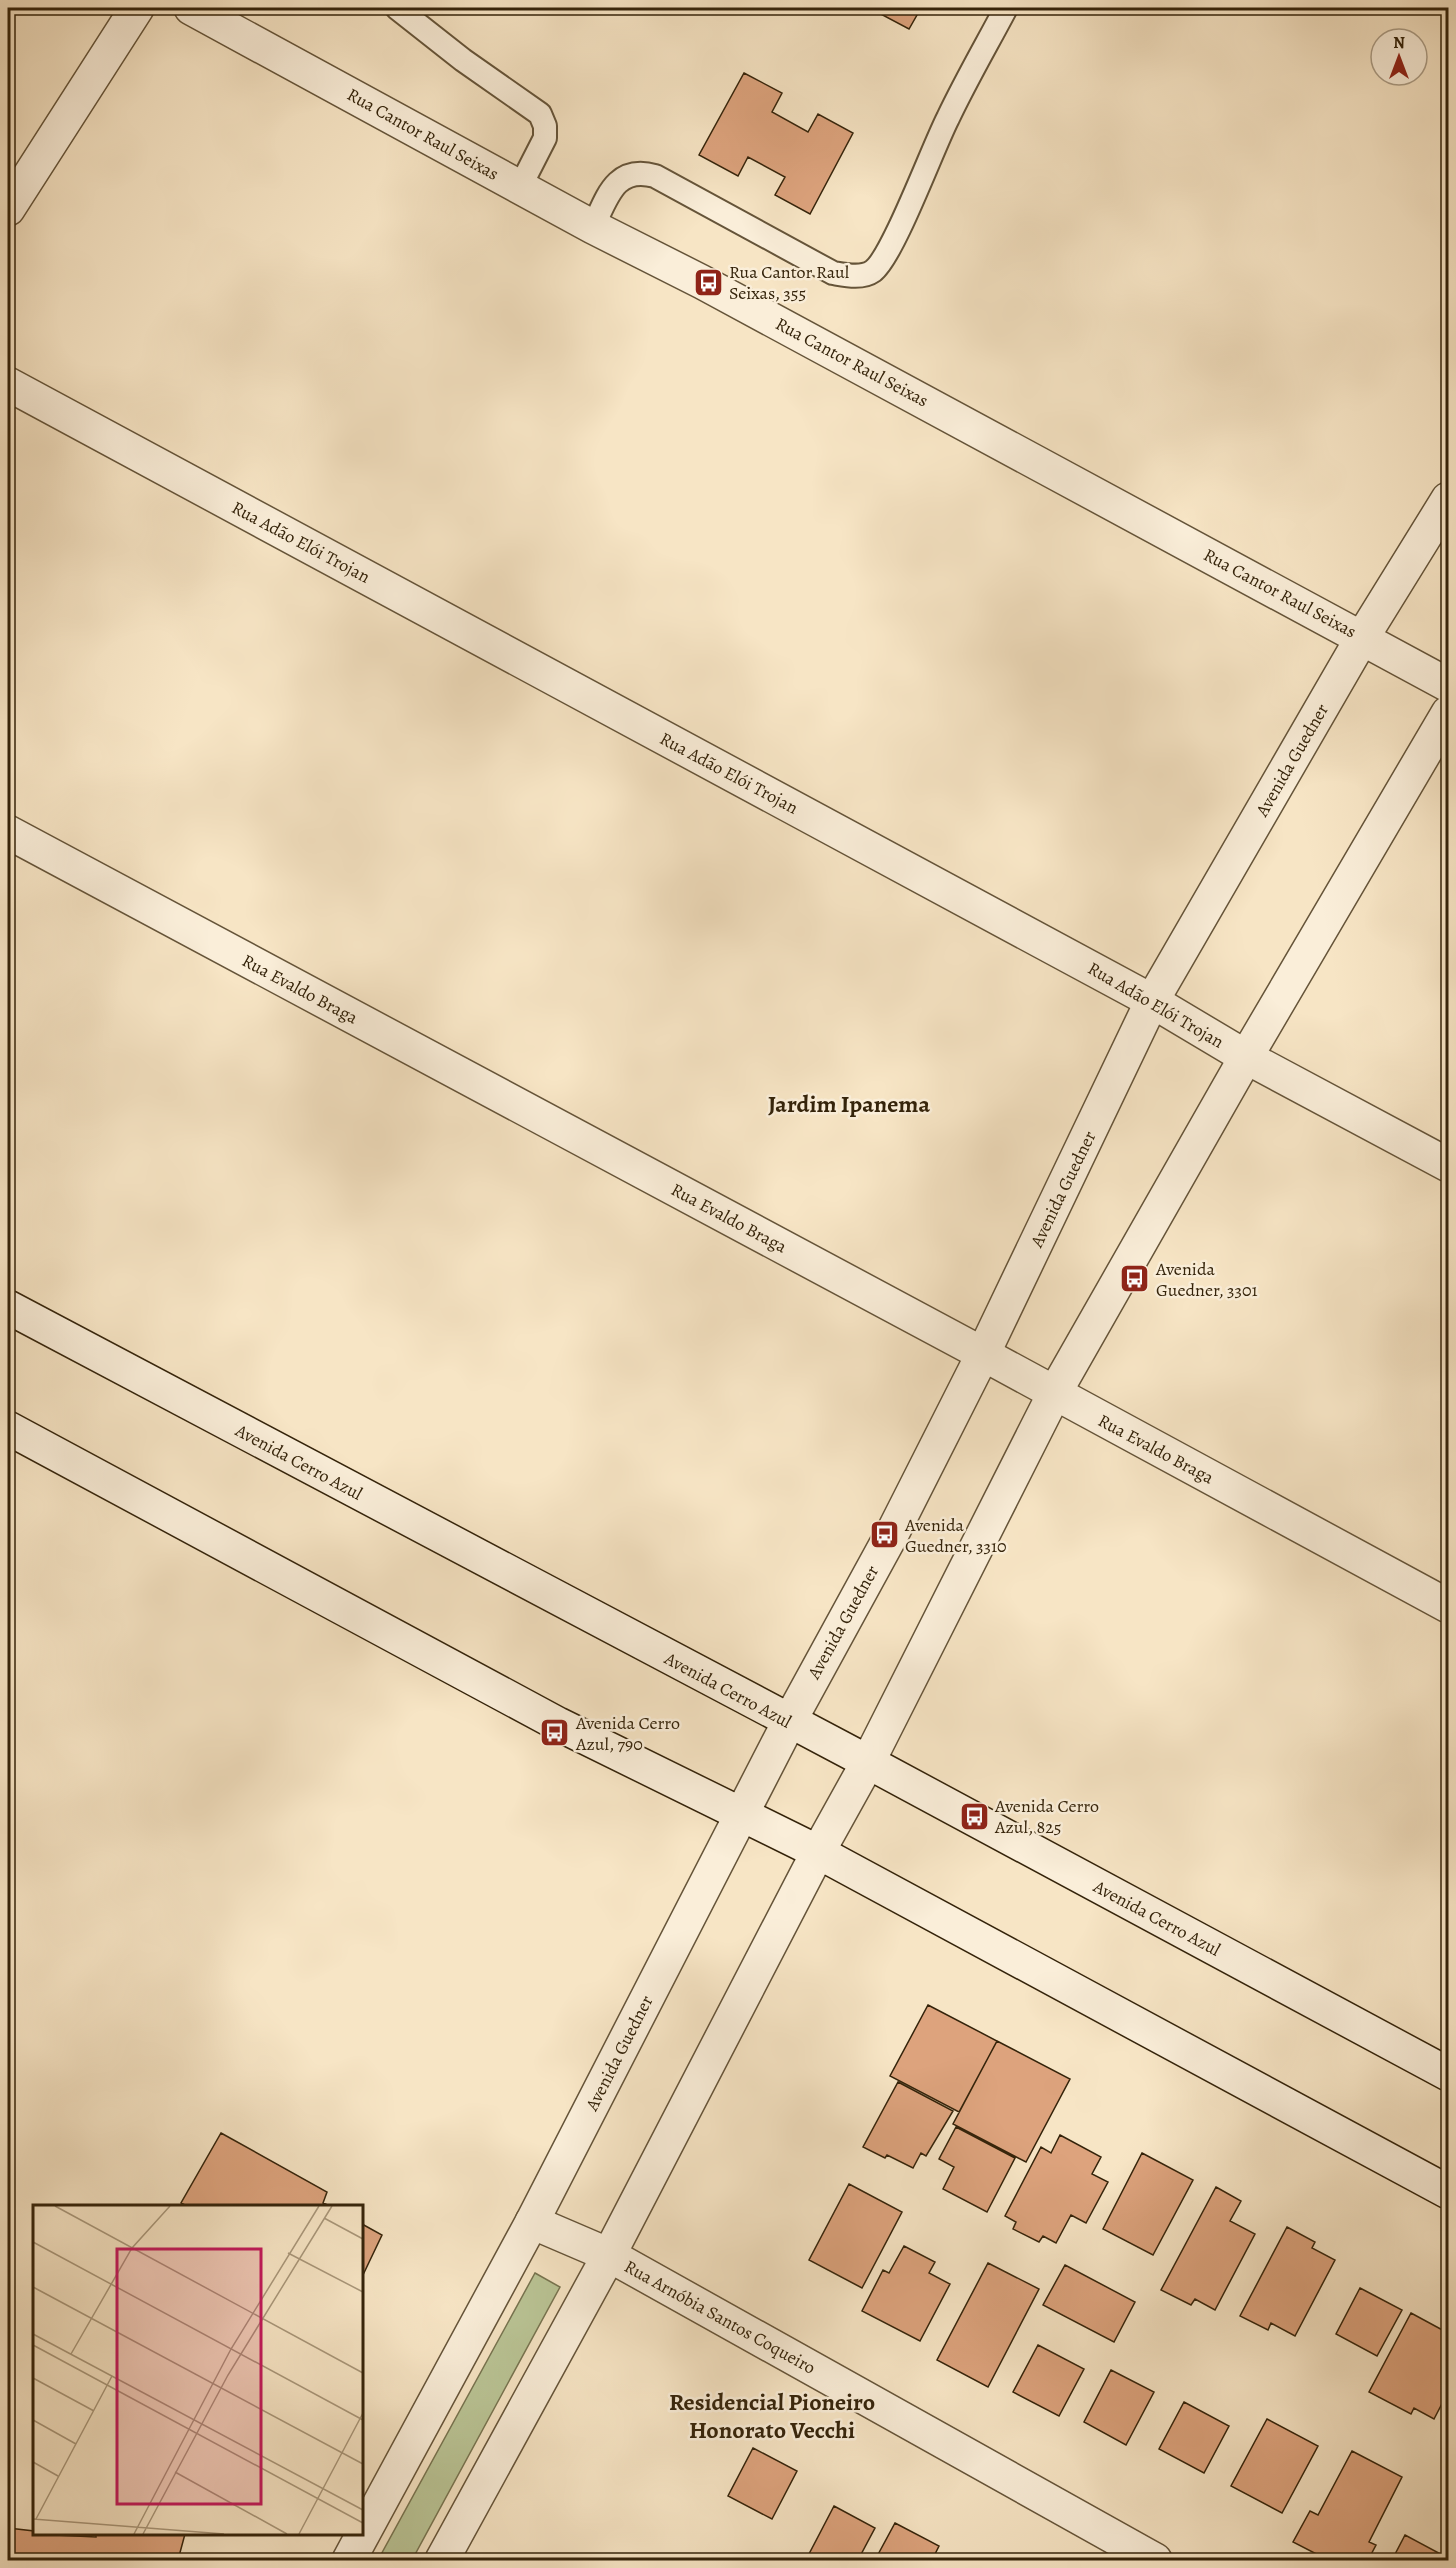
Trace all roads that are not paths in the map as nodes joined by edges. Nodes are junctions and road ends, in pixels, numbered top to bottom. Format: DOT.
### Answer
graph roads {
  1 [pos="137,8"];
  2 [pos="191,8"];
  3 [pos="397,8"];
  4 [pos="1006,8"];
  5 [pos="520,187"];
  6 [pos="8,209"];
  7 [pos="593,227"];
  8 [pos="8,384"];
  9 [pos="1449,499"];
  10 [pos="1362,638"];
  11 [pos="1449,685"];
  12 [pos="1449,712"];
  13 [pos="8,832"];
  14 [pos="1152,1001"];
  15 [pos="1246,1057"];
  16 [pos="1449,1165"];
  17 [pos="8,1307"];
  18 [pos="983,1354"];
  19 [pos="1054,1394"];
  20 [pos="8,1428"];
  21 [pos="1449,1606"];
  22 [pos="789,1722"];
  23 [pos="868,1762"];
  24 [pos="742,1814"];
  25 [pos="818,1852"];
  26 [pos="1449,2074"];
  27 [pos="1449,2192"];
  28 [pos="532,2222"];
  29 [pos="609,2255"];
  30 [pos="363,2534"];
  31 [pos="363,2535"];
  32 [pos="349,2560"];
  33 [pos="442,2560"];
  34 [pos="1155,2560"];
  1 -- 6 [label="street"];
  2 -- 5 [label="street, Rua Cantor Raul Seixas"];
  3 -- 5 [label="lane"];
  4 -- 7 [label="lane"];
  5 -- 7 [label="street, Rua Cantor Raul Seixas"];
  7 -- 10 [label="street, Rua Cantor Raul Seixas"];
  8 -- 14 [label="street, Rua Adão Elói Trojan"];
  9 -- 10 [label="street, Avenida Guedner"];
  10 -- 11 [label="street, Rua Cantor Raul Seixas"];
  10 -- 14 [label="street, Avenida Guedner"];
  12 -- 15 [label="street"];
  13 -- 18 [label="street, Rua Evaldo Braga"];
  14 -- 15 [label="street, Rua Adão Elói Trojan"];
  14 -- 18 [label="street, Avenida Guedner"];
  15 -- 16 [label="street, Rua Adão Elói Trojan"];
  15 -- 19 [label="street"];
  17 -- 22 [label="street, Avenida Cerro Azul"];
  18 -- 19 [label="street, Rua Evaldo Braga"];
  18 -- 22 [label="street, Avenida Guedner"];
  19 -- 21 [label="street, Rua Evaldo Braga"];
  19 -- 23 [label="street"];
  20 -- 24 [label="street"];
  22 -- 23 [label="street, Avenida Cerro Azul"];
  22 -- 24 [label="street, Avenida Guedner"];
  23 -- 25 [label="street"];
  23 -- 26 [label="street, Avenida Cerro Azul"];
  24 -- 25 [label="street"];
  24 -- 28 [label="street, Avenida Guedner"];
  25 -- 27 [label="street"];
  25 -- 29 [label="street"];
  28 -- 29 [label="street, Rua Arnóbia Santos Coqueiro"];
  28 -- 30 [label="street, Avenida Guedner"];
  29 -- 33 [label="street"];
  29 -- 34 [label="street, Rua Arnóbia Santos Coqueiro"];
  31 -- 32 [label="street, Avenida Guedner"];
}
